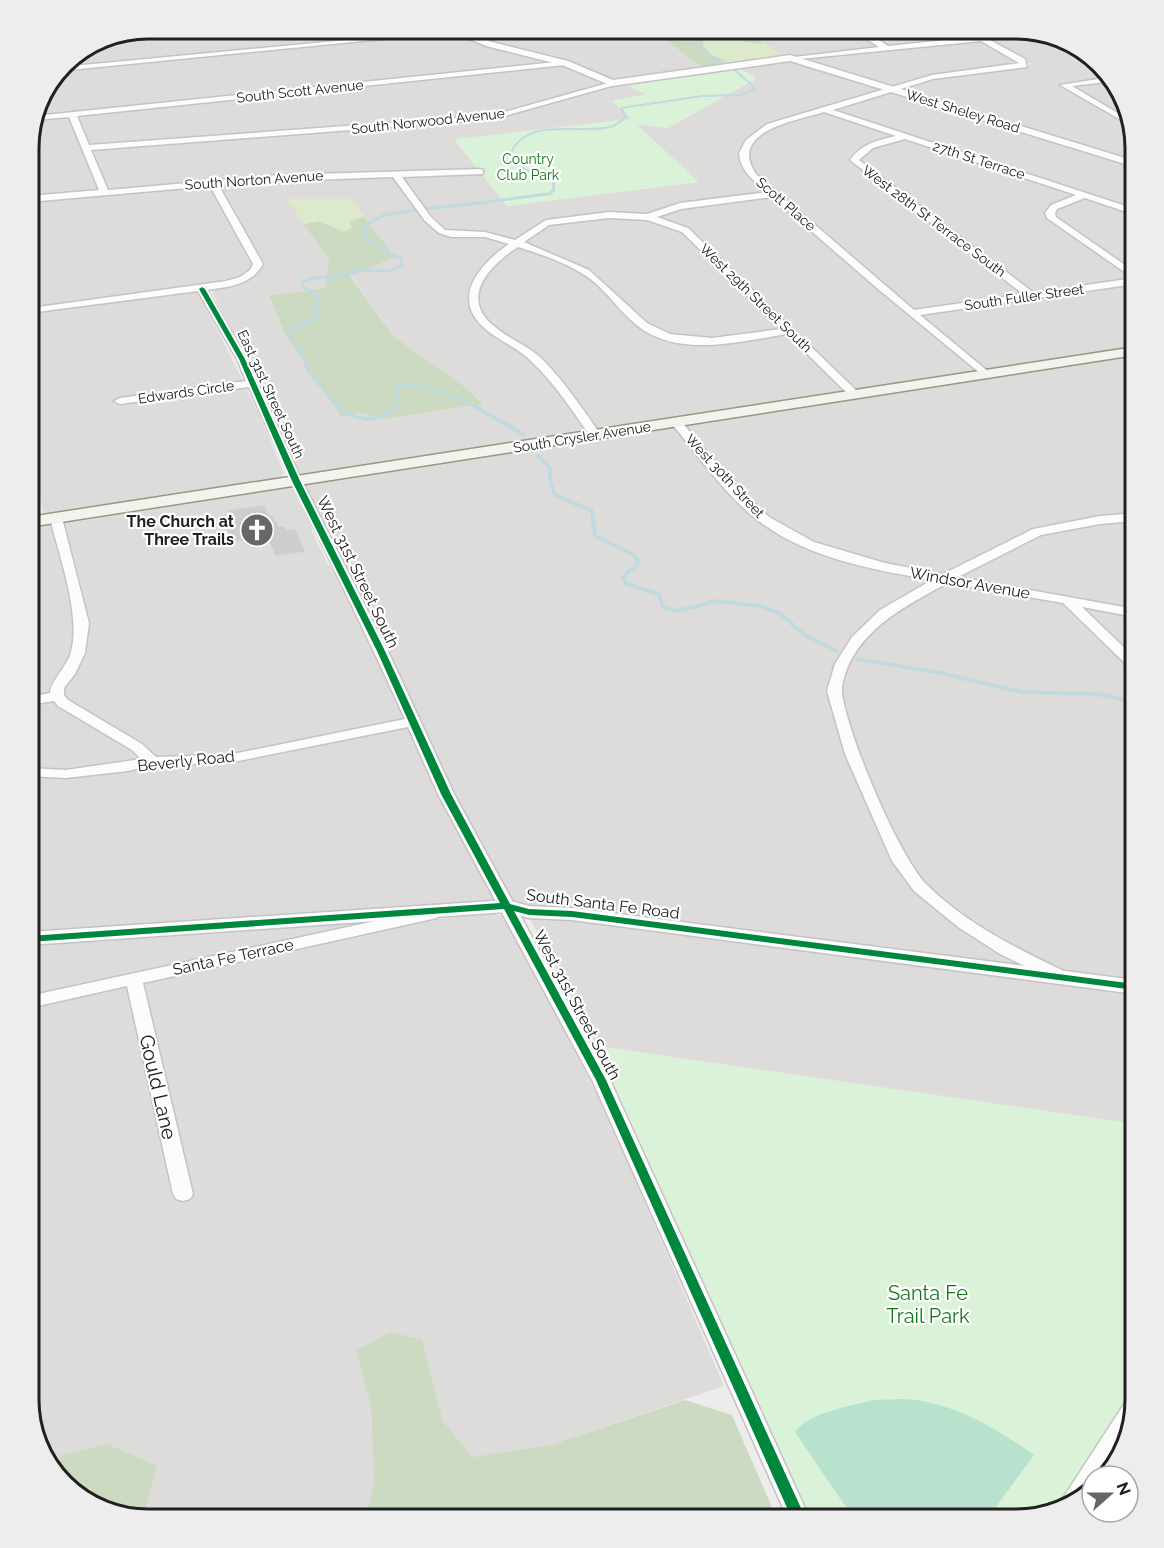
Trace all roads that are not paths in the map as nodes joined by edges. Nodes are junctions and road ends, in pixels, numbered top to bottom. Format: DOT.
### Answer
graph roads {
  1 [pos="363,39"];
  2 [pos="476,39"];
  3 [pos="872,39"];
  4 [pos="981,39"];
  5 [pos="886,48"];
  6 [pos="790,58"];
  7 [pos="565,63"];
  8 [pos="74,68"];
  9 [pos="1102,80"];
  10 [pos="612,83"];
  11 [pos="889,88"];
  12 [pos="823,109"];
  13 [pos="72,114"];
  14 [pos="44,117"];
  15 [pos="1121,119"];
  16 [pos="906,136"];
  17 [pos="86,148"];
  18 [pos="1125,161"];
  19 [pos="480,172"];
  20 [pos="396,175"];
  21 [pos="212,182"];
  22 [pos="104,191"];
  23 [pos="776,194"];
  24 [pos="1085,195"];
  25 [pos="39,198"];
  26 [pos="1125,208"];
  27 [pos="648,217"];
  28 [pos="516,243"];
  29 [pos="1125,268"];
  30 [pos="1125,283"];
  31 [pos="202,289"];
  32 [pos="1032,296"];
  33 [pos="39,310"];
  34 [pos="912,313"];
  35 [pos="789,331"];
  36 [pos="1125,353"];
  37 [pos="986,375"];
  38 [pos="252,383"];
  39 [pos="855,395"];
  40 [pos="120,401"];
  41 [pos="676,422"];
  42 [pos="595,435"];
  43 [pos="296,481"];
  44 [pos="56,518"];
  45 [pos="1125,518"];
  46 [pos="39,521"];
  47 [pos="807,543"];
  48 [pos="945,578"];
  49 [pos="1068,600"];
  50 [pos="1125,611"];
  51 [pos="1125,654"];
  52 [pos="57,696"];
  53 [pos="39,699"];
  54 [pos="413,722"];
  55 [pos="152,761"];
  56 [pos="39,773"];
  57 [pos="507,906"];
  58 [pos="437,913"];
  59 [pos="39,938"];
  60 [pos="1065,978"];
  61 [pos="134,979"];
  62 [pos="1125,986"];
  63 [pos="39,1000"];
  64 [pos="183,1194"];
  65 [pos="1121,1428"];
  66 [pos="1084,1486"];
  67 [pos="794,1509"];
  1 -- 8 [label="street"];
  2 -- 7 [label="street"];
  3 -- 5 [label="street"];
  4 -- 5 [label="street, South Norwood Avenue"];
  4 -- 11 [label="street, Scott Place"];
  5 -- 6 [label="street, South Norwood Avenue"];
  6 -- 10 [label="street, South Norwood Avenue"];
  6 -- 11 [label="street, West Sheley Road"];
  7 -- 10 [label="street"];
  7 -- 13 [label="street, South Scott Avenue"];
  9 -- 15 [label="street"];
  10 -- 17 [label="street, South Norwood Avenue"];
  11 -- 12 [label="street, Scott Place"];
  11 -- 18 [label="street, West Sheley Road"];
  12 -- 16 [label="street, 27th St Terrace"];
  12 -- 23 [label="street, Scott Place"];
  13 -- 14 [label="street, South Scott Avenue"];
  13 -- 17 [label="street"];
  16 -- 24 [label="street, 27th St Terrace"];
  16 -- 32 [label="street, West 28th St Terrace South"];
  17 -- 22 [label="street"];
  19 -- 20 [label="street, South Norton Avenue"];
  20 -- 21 [label="street, South Norton Avenue"];
  20 -- 28 [label="street"];
  21 -- 22 [label="street, South Norton Avenue"];
  21 -- 31 [label="street"];
  22 -- 25 [label="street, South Norton Avenue"];
  23 -- 27 [label="street"];
  23 -- 34 [label="street, Scott Place"];
  24 -- 26 [label="street, 27th St Terrace"];
  24 -- 29 [label="street"];
  27 -- 28 [label="street"];
  27 -- 35 [label="street, West 29th Street South"];
  28 -- 35 [label="street"];
  28 -- 42 [label="street"];
  30 -- 32 [label="street, South Fuller Street"];
  31 -- 33 [label="street"];
  31 -- 38 [label="street, East 31st Street South"];
  32 -- 34 [label="street, South Fuller Street"];
  34 -- 37 [label="street, Scott Place"];
  35 -- 39 [label="street, West 29th Street South"];
  36 -- 37 [label="main road, South Crysler Avenue"];
  37 -- 39 [label="main road, South Crysler Avenue"];
  38 -- 40 [label="street, Edwards Circle"];
  38 -- 43 [label="street, East 31st Street South"];
  39 -- 41 [label="main road, South Crysler Avenue"];
  41 -- 42 [label="main road, South Crysler Avenue"];
  41 -- 47 [label="street, West 30th Street"];
  42 -- 43 [label="main road, South Crysler Avenue"];
  43 -- 44 [label="main road, South Crysler Avenue"];
  43 -- 54 [label="street, West 31st Street South"];
  44 -- 46 [label="main road, South Crysler Avenue"];
  44 -- 52 [label="street"];
  45 -- 48 [label="street"];
  47 -- 48 [label="street, Windsor Avenue"];
  48 -- 49 [label="street, Windsor Avenue"];
  48 -- 60 [label="street"];
  49 -- 50 [label="street, Windsor Avenue"];
  49 -- 51 [label="street"];
  52 -- 53 [label="street"];
  52 -- 55 [label="street"];
  54 -- 55 [label="street, Beverly Road"];
  54 -- 57 [label="street, West 31st Street South"];
  55 -- 56 [label="street, Beverly Road"];
  57 -- 58 [label="street, South Santa Fe Road"];
  57 -- 60 [label="street, South Santa Fe Road"];
  57 -- 67 [label="street, West 31st Street South"];
  58 -- 59 [label="street, South Santa Fe Road"];
  58 -- 61 [label="street, Santa Fe Terrace"];
  60 -- 62 [label="street, South Santa Fe Road"];
  61 -- 63 [label="street, Santa Fe Terrace"];
  61 -- 64 [label="street, Gould Lane"];
  65 -- 66 [label="street"];
}
